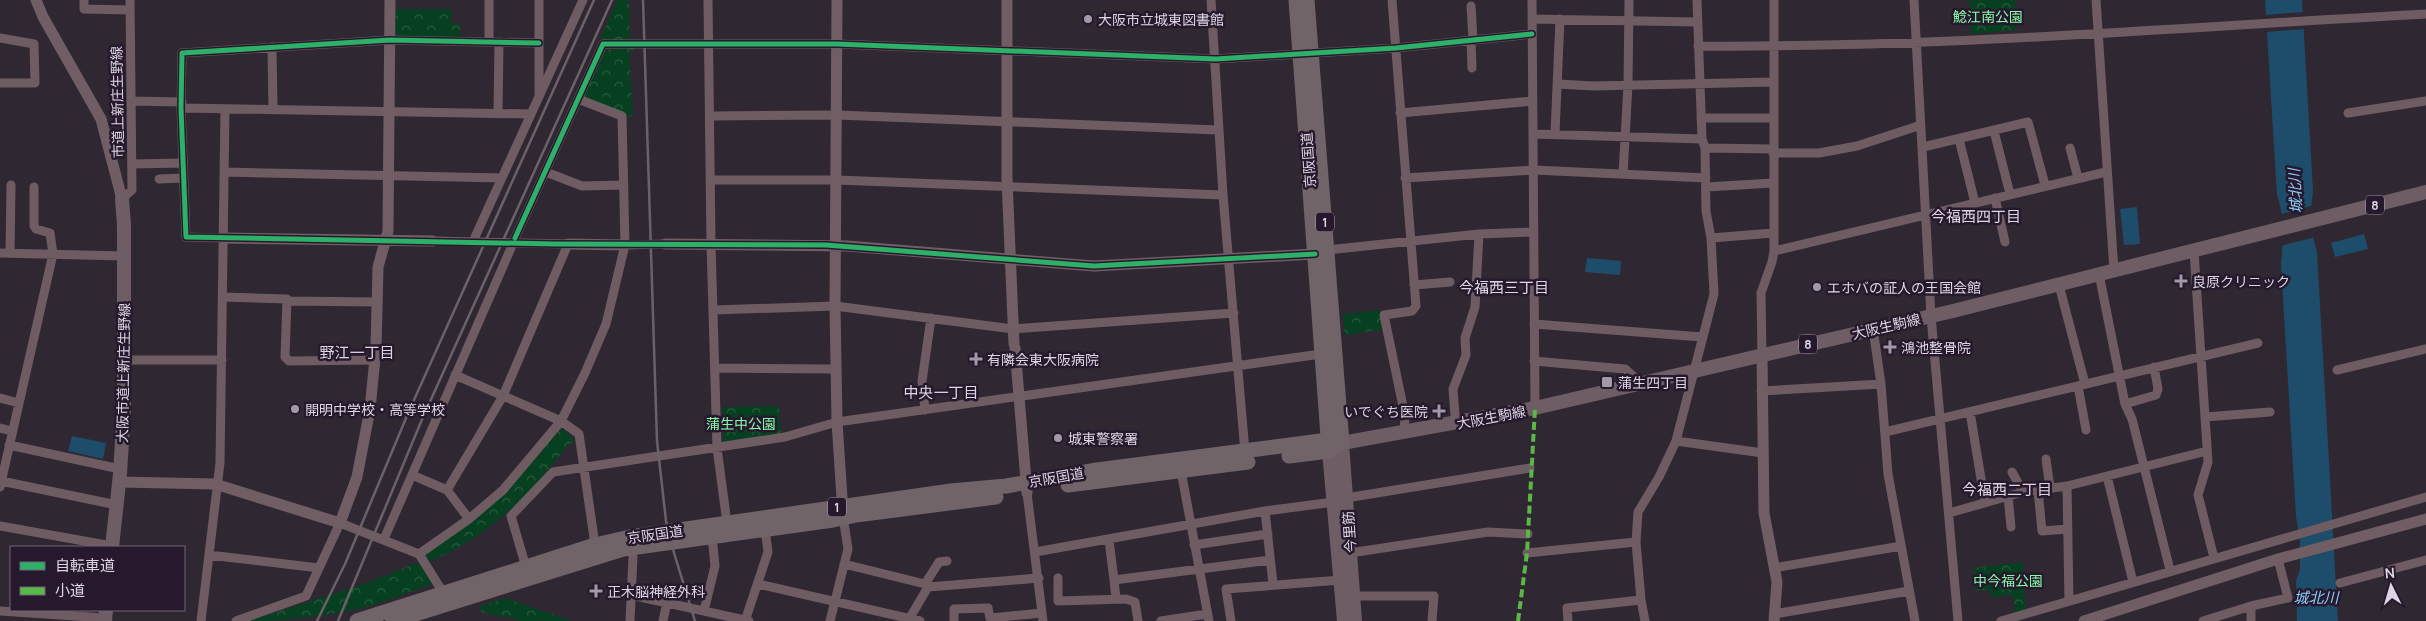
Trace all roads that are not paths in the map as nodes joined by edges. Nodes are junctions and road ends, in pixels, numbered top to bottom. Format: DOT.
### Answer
graph roads {
  1 [pos="36,0"];
  2 [pos="84,0"];
  3 [pos="390,0"];
  4 [pos="489,0"];
  5 [pos="539,0"];
  6 [pos="583,0"];
  7 [pos="708,0"];
  8 [pos="837,0"];
  9 [pos="1007,0"];
  10 [pos="1211,0"];
  11 [pos="1296,0"];
  12 [pos="1307,0"];
  13 [pos="1392,0"];
  14 [pos="1532,0"];
  15 [pos="1629,0"];
  16 [pos="1697,0"];
  17 [pos="1774,0"];
  18 [pos="1914,0"];
  19 [pos="2096,0"];
  20 [pos="130,5"];
  21 [pos="1471,6"];
  22 [pos="2426,14"];
  23 [pos="1532,19"];
  24 [pos="1560,19"];
  25 [pos="1629,20"];
  26 [pos="1697,22"];
  27 [pos="2098,33"];
  28 [pos="1532,34"];
  29 [pos="0,38"];
  30 [pos="1472,39"];
  31 [pos="390,40"];
  32 [pos="489,42"];
  33 [pos="499,42"];
  34 [pos="539,43"];
  35 [pos="1917,43"];
  36 [pos="709,44"];
  37 [pos="837,44"];
  38 [pos="1698,46"];
  39 [pos="272,47"];
  40 [pos="1776,47"];
  41 [pos="1396,48"];
  42 [pos="1007,51"];
  43 [pos="1306,52"];
  44 [pos="1216,59"];
  45 [pos="1472,68"];
  46 [pos="1699,82"];
  47 [pos="1773,82"];
  48 [pos="0,83"];
  49 [pos="1558,84"];
  50 [pos="1628,85"];
  51 [pos="539,96"];
  52 [pos="578,99"];
  53 [pos="131,101"];
  54 [pos="1533,101"];
  55 [pos="2426,101"];
  56 [pos="182,105"];
  57 [pos="225,109"];
  58 [pos="273,110"];
  59 [pos="389,112"];
  60 [pos="1400,113"];
  61 [pos="2348,113"];
  62 [pos="498,114"];
  63 [pos="530,114"];
  64 [pos="710,116"];
  65 [pos="837,116"];
  66 [pos="1701,118"];
  67 [pos="1773,118"];
  68 [pos="1008,122"];
  69 [pos="1921,125"];
  70 [pos="1218,130"];
  71 [pos="1994,131"];
  72 [pos="1533,134"];
  73 [pos="1556,134"];
  74 [pos="1624,136"];
  75 [pos="1702,139"];
  76 [pos="1959,139"];
  77 [pos="1923,147"];
  78 [pos="1705,148"];
  79 [pos="2070,148"];
  80 [pos="1774,151"];
  81 [pos="184,163"];
  82 [pos="132,164"];
  83 [pos="1534,170"];
  84 [pos="224,172"];
  85 [pos="546,172"];
  86 [pos="2106,172"];
  87 [pos="1623,174"];
  88 [pos="388,176"];
  89 [pos="184,178"];
  90 [pos="502,178"];
  91 [pos="1405,178"];
  92 [pos="2078,178"];
  93 [pos="159,179"];
  94 [pos="711,180"];
  95 [pos="837,180"];
  96 [pos="1706,183"];
  97 [pos="1773,183"];
  98 [pos="11,185"];
  99 [pos="624,185"];
  100 [pos="1007,185"];
  101 [pos="2045,185"];
  102 [pos="34,187"];
  103 [pos="2426,192"];
  104 [pos="2010,194"];
  105 [pos="1223,195"];
  106 [pos="1995,198"];
  107 [pos="122,199"];
  108 [pos="1975,203"];
  109 [pos="1926,214"];
  110 [pos="1534,232"];
  111 [pos="1479,234"];
  112 [pos="1773,234"];
  113 [pos="475,237"];
  114 [pos="224,238"];
  115 [pos="515,238"];
  116 [pos="1711,238"];
  117 [pos="385,240"];
  118 [pos="433,241"];
  119 [pos="2005,242"];
  120 [pos="1410,243"];
  121 [pos="568,244"];
  122 [pos="665,244"];
  123 [pos="711,244"];
  124 [pos="624,245"];
  125 [pos="836,246"];
  126 [pos="512,248"];
  127 [pos="1774,251"];
  128 [pos="2194,251"];
  129 [pos="1321,252"];
  130 [pos="0,253"];
  131 [pos="10,253"];
  132 [pos="53,254"];
  133 [pos="124,256"];
  134 [pos="1010,258"];
  135 [pos="1229,260"];
  136 [pos="2114,271"];
  137 [pos="2100,274"];
  138 [pos="1450,282"];
  139 [pos="2059,284"];
  140 [pos="1414,285"];
  141 [pos="223,297"];
  142 [pos="287,300"];
  143 [pos="378,302"];
  144 [pos="835,306"];
  145 [pos="714,310"];
  146 [pos="1234,313"];
  147 [pos="1931,316"];
  148 [pos="931,318"];
  149 [pos="1534,324"];
  150 [pos="1013,329"];
  151 [pos="1873,329"];
  152 [pos="1702,337"];
  153 [pos="2258,343"];
  154 [pos="2426,349"];
  155 [pos="1321,354"];
  156 [pos="1762,355"];
  157 [pos="2201,356"];
  158 [pos="124,360"];
  159 [pos="222,360"];
  160 [pos="376,360"];
  161 [pos="1534,361"];
  162 [pos="1238,367"];
  163 [pos="2154,367"];
  164 [pos="716,368"];
  165 [pos="836,369"];
  166 [pos="1696,370"];
  167 [pos="2337,370"];
  168 [pos="455,375"];
  169 [pos="2119,376"];
  170 [pos="1640,383"];
  171 [pos="1881,384"];
  172 [pos="2082,385"];
  173 [pos="1761,391"];
  174 [pos="503,396"];
  175 [pos="1018,397"];
  176 [pos="0,398"];
  177 [pos="19,403"];
  178 [pos="2125,404"];
  179 [pos="1534,408"];
  180 [pos="925,410"];
  181 [pos="1970,412"];
  182 [pos="2270,412"];
  183 [pos="2205,417"];
  184 [pos="1940,419"];
  185 [pos="561,420"];
  186 [pos="837,422"];
  187 [pos="1461,423"];
  188 [pos="0,428"];
  189 [pos="2086,430"];
  190 [pos="12,431"];
  191 [pos="1885,432"];
  192 [pos="1404,433"];
  193 [pos="1676,441"];
  194 [pos="1333,445"];
  195 [pos="5,446"];
  196 [pos="717,448"];
  197 [pos="2207,451"];
  198 [pos="1245,452"];
  199 [pos="1763,453"];
  200 [pos="2046,459"];
  201 [pos="583,466"];
  202 [pos="2144,467"];
  203 [pos="1530,468"];
  204 [pos="1181,471"];
  205 [pos="2012,472"];
  206 [pos="412,475"];
  207 [pos="120,476"];
  208 [pos="2107,476"];
  209 [pos="1,484"];
  210 [pos="218,485"];
  211 [pos="2067,486"];
  212 [pos="1026,488"];
  213 [pos="2050,488"];
  214 [pos="447,490"];
  215 [pos="2038,490"];
  216 [pos="2023,492"];
  217 [pos="2008,496"];
  218 [pos="2426,497"];
  219 [pos="1340,500"];
  220 [pos="1985,503"];
  221 [pos="117,505"];
  222 [pos="1265,510"];
  223 [pos="843,512"];
  224 [pos="1948,513"];
  225 [pos="2426,519"];
  226 [pos="470,520"];
  227 [pos="340,523"];
  228 [pos="727,523"];
  229 [pos="1190,524"];
  230 [pos="0,526"];
  231 [pos="2011,527"];
  232 [pos="765,529"];
  233 [pos="2068,529"];
  234 [pos="1268,534"];
  235 [pos="1528,534"];
  236 [pos="712,536"];
  237 [pos="384,539"];
  238 [pos="1109,540"];
  239 [pos="631,542"];
  240 [pos="1636,542"];
  241 [pos="595,545"];
  242 [pos="1194,545"];
  243 [pos="107,546"];
  244 [pos="112,546"];
  245 [pos="1901,546"];
  246 [pos="1035,552"];
  247 [pos="1350,553"];
  248 [pos="1526,553"];
  249 [pos="419,554"];
  250 [pos="209,555"];
  251 [pos="2214,558"];
  252 [pos="2278,559"];
  253 [pos="1270,560"];
  254 [pos="2426,560"];
  255 [pos="947,561"];
  256 [pos="844,564"];
  257 [pos="319,568"];
  258 [pos="526,568"];
  259 [pos="1774,568"];
  260 [pos="1199,570"];
  261 [pos="2170,570"];
  262 [pos="1039,578"];
  263 [pos="1058,578"];
  264 [pos="1114,580"];
  265 [pos="1340,580"];
  266 [pos="2133,582"];
  267 [pos="2340,583"];
  268 [pos="758,584"];
  269 [pos="1273,584"];
  270 [pos="926,586"];
  271 [pos="1909,591"];
  272 [pos="444,594"];
  273 [pos="631,595"];
  274 [pos="1354,596"];
  275 [pos="1116,599"];
  276 [pos="835,600"];
  277 [pos="1641,600"];
  278 [pos="2069,600"];
  279 [pos="667,602"];
  280 [pos="2251,606"];
  281 [pos="0,611"];
  282 [pos="704,611"];
  283 [pos="106,616"];
  284 [pos="1042,617"];
  285 [pos="1208,617"];
  286 [pos="2031,617"];
  287 [pos="1774,618"];
  288 [pos="990,619"];
  289 [pos="909,620"];
  290 [pos="2209,620"];
  291 [pos="201,621"];
  292 [pos="236,621"];
  293 [pos="357,621"];
  294 [pos="393,621"];
  295 [pos="630,621"];
  296 [pos="663,621"];
  297 [pos="746,621"];
  298 [pos="830,621"];
  299 [pos="920,621"];
  300 [pos="954,621"];
  301 [pos="1138,621"];
  302 [pos="1161,621"];
  303 [pos="1231,621"];
  304 [pos="1344,621"];
  305 [pos="1356,621"];
  306 [pos="1432,621"];
  307 [pos="1568,621"];
  308 [pos="1645,621"];
  309 [pos="1915,621"];
  310 [pos="1958,621"];
  311 [pos="2001,621"];
  312 [pos="2084,621"];
  313 [pos="2251,621"];
  1 -- 107 [label="street"];
  2 -- 20 [label="street"];
  3 -- 31 [label="street"];
  4 -- 32 [label="street"];
  5 -- 34 [label="street"];
  6 -- 51 [label="street"];
  7 -- 36 [label="street"];
  8 -- 37 [label="street"];
  9 -- 42 [label="street"];
  10 -- 44 [label="street"];
  11 -- 43 [label="highway, 京阪国道 / 1"];
  12 -- 43 [label="highway, 京阪国道 / 1"];
  13 -- 41 [label="street"];
  14 -- 23 [label="street"];
  15 -- 25 [label="street"];
  16 -- 26 [label="street"];
  17 -- 40 [label="street"];
  18 -- 35 [label="street"];
  19 -- 27 [label="street"];
  20 -- 53 [label="street, 市道上新庄生野線"];
  21 -- 30 [label="street"];
  22 -- 27 [label="street"];
  23 -- 24 [label="street"];
  23 -- 28 [label="street"];
  24 -- 25 [label="street"];
  24 -- 49 [label="street"];
  25 -- 26 [label="street"];
  25 -- 50 [label="street"];
  26 -- 38 [label="street"];
  27 -- 35 [label="street"];
  27 -- 86 [label="street"];
  28 -- 30 [label="street"];
  28 -- 54 [label="street"];
  29 -- 48 [label="street"];
  30 -- 41 [label="street"];
  30 -- 45 [label="street"];
  31 -- 32 [label="street"];
  31 -- 39 [label="street"];
  31 -- 59 [label="street"];
  32 -- 33 [label="street"];
  33 -- 34 [label="street"];
  33 -- 62 [label="street"];
  34 -- 51 [label="street"];
  35 -- 40 [label="street"];
  35 -- 69 [label="street"];
  36 -- 37 [label="street"];
  36 -- 52 [label="street"];
  36 -- 64 [label="street"];
  37 -- 42 [label="street"];
  37 -- 65 [label="street"];
  38 -- 40 [label="street"];
  38 -- 46 [label="street"];
  39 -- 56 [label="street"];
  39 -- 58 [label="street"];
  40 -- 47 [label="street"];
  41 -- 43 [label="street"];
  41 -- 60 [label="street"];
  42 -- 44 [label="street"];
  42 -- 68 [label="street"];
  43 -- 44 [label="street"];
  43 -- 129 [label="highway, 京阪国道 / 1"];
  44 -- 70 [label="street"];
  46 -- 47 [label="street"];
  46 -- 50 [label="street"];
  46 -- 66 [label="street"];
  47 -- 67 [label="street"];
  49 -- 50 [label="street"];
  49 -- 73 [label="street"];
  50 -- 74 [label="street"];
  51 -- 63 [label="street"];
  52 -- 85 [label="street"];
  52 -- 99 [label="street"];
  53 -- 56 [label="street"];
  53 -- 82 [label="street, 市道上新庄生野線"];
  54 -- 60 [label="street"];
  54 -- 72 [label="street"];
  55 -- 61 [label="street"];
  56 -- 57 [label="street"];
  56 -- 81 [label="street"];
  57 -- 58 [label="street"];
  57 -- 84 [label="street"];
  58 -- 59 [label="street"];
  59 -- 62 [label="street"];
  59 -- 88 [label="street"];
  60 -- 91 [label="street"];
  62 -- 63 [label="street"];
  63 -- 90 [label="street"];
  64 -- 65 [label="street"];
  64 -- 94 [label="street"];
  65 -- 68 [label="street"];
  65 -- 95 [label="street"];
  66 -- 67 [label="street"];
  66 -- 75 [label="street"];
  67 -- 80 [label="street"];
  68 -- 70 [label="street"];
  68 -- 100 [label="street"];
  69 -- 77 [label="street"];
  69 -- 80 [label="street"];
  70 -- 105 [label="street"];
  71 -- 76 [label="street"];
  71 -- 101 [label="street"];
  71 -- 104 [label="street"];
  72 -- 73 [label="street"];
  72 -- 83 [label="street"];
  73 -- 74 [label="street"];
  74 -- 75 [label="street"];
  74 -- 87 [label="street"];
  75 -- 78 [label="street"];
  76 -- 77 [label="street"];
  76 -- 108 [label="street"];
  77 -- 109 [label="street"];
  78 -- 80 [label="street"];
  78 -- 96 [label="street"];
  79 -- 92 [label="street"];
  80 -- 97 [label="street"];
  81 -- 82 [label="street"];
  81 -- 89 [label="street"];
  82 -- 107 [label="street, 市道上新庄生野線"];
  83 -- 87 [label="street"];
  83 -- 91 [label="street"];
  83 -- 110 [label="street"];
  84 -- 88 [label="street"];
  84 -- 114 [label="street"];
  85 -- 99 [label="street"];
  85 -- 115 [label="street"];
  86 -- 92 [label="street"];
  86 -- 136 [label="street"];
  87 -- 96 [label="street"];
  88 -- 90 [label="street"];
  88 -- 117 [label="street"];
  89 -- 93 [label="street"];
  89 -- 114 [label="street"];
  90 -- 113 [label="street"];
  91 -- 120 [label="street"];
  92 -- 101 [label="street"];
  94 -- 95 [label="street"];
  94 -- 123 [label="street"];
  95 -- 100 [label="street"];
  95 -- 125 [label="street"];
  96 -- 97 [label="street"];
  96 -- 116 [label="street"];
  97 -- 112 [label="street"];
  98 -- 131 [label="street"];
  99 -- 124 [label="street"];
  100 -- 105 [label="street"];
  100 -- 134 [label="street"];
  101 -- 104 [label="street"];
  102 -- 132 [label="street"];
  103 -- 128 [label="main road, 大阪生駒線 / 8"];
  104 -- 106 [label="street"];
  105 -- 135 [label="street"];
  106 -- 108 [label="street"];
  106 -- 119 [label="street"];
  107 -- 133 [label="main road, 大阪市道上新庄生野線"];
  108 -- 109 [label="street"];
  109 -- 127 [label="street"];
  109 -- 147 [label="street"];
  110 -- 111 [label="street"];
  110 -- 149 [label="street"];
  111 -- 120 [label="street"];
  111 -- 187 [label="street"];
  112 -- 116 [label="street"];
  112 -- 127 [label="street"];
  114 -- 117 [label="street"];
  114 -- 141 [label="street"];
  116 -- 152 [label="street"];
  117 -- 118 [label="street"];
  117 -- 143 [label="street"];
  118 -- 121 [label="street"];
  120 -- 129 [label="street"];
  120 -- 140 [label="street"];
  121 -- 124 [label="street"];
  121 -- 174 [label="street"];
  122 -- 123 [label="street"];
  122 -- 124 [label="street"];
  123 -- 125 [label="street"];
  123 -- 145 [label="street"];
  124 -- 185 [label="street"];
  125 -- 134 [label="street"];
  125 -- 144 [label="street"];
  126 -- 168 [label="street"];
  127 -- 156 [label="street"];
  128 -- 136 [label="main road, 大阪生駒線 / 8"];
  128 -- 157 [label="street"];
  129 -- 135 [label="street"];
  129 -- 155 [label="highway, 京阪国道 / 1"];
  129 -- 194 [label="highway, 京阪国道 / 1"];
  130 -- 131 [label="street"];
  131 -- 132 [label="street"];
  132 -- 133 [label="street"];
  132 -- 177 [label="street"];
  133 -- 158 [label="main road, 大阪市道上新庄生野線"];
  134 -- 135 [label="street"];
  134 -- 150 [label="street"];
  135 -- 146 [label="street"];
  136 -- 137 [label="main road, 大阪生駒線 / 8"];
  137 -- 139 [label="main road, 大阪生駒線 / 8"];
  137 -- 169 [label="street"];
  138 -- 140 [label="street"];
  139 -- 147 [label="main road, 大阪生駒線 / 8"];
  139 -- 172 [label="street"];
  140 -- 192 [label="street"];
  141 -- 142 [label="street"];
  141 -- 159 [label="street"];
  142 -- 143 [label="street"];
  142 -- 160 [label="street"];
  143 -- 160 [label="street"];
  144 -- 145 [label="street"];
  144 -- 148 [label="street"];
  144 -- 165 [label="street"];
  145 -- 164 [label="street"];
  146 -- 150 [label="street"];
  146 -- 162 [label="street"];
  147 -- 151 [label="main road, 大阪生駒線 / 8"];
  147 -- 184 [label="street"];
  148 -- 150 [label="street"];
  148 -- 180 [label="street"];
  149 -- 152 [label="street"];
  149 -- 161 [label="street"];
  150 -- 175 [label="street"];
  151 -- 156 [label="main road, 大阪生駒線 / 8"];
  151 -- 171 [label="street"];
  152 -- 166 [label="street"];
  153 -- 157 [label="street"];
  154 -- 167 [label="street"];
  155 -- 162 [label="street"];
  155 -- 194 [label="highway, 京阪国道 / 1"];
  156 -- 166 [label="main road, 大阪生駒線 / 8"];
  156 -- 173 [label="street"];
  157 -- 163 [label="street"];
  157 -- 183 [label="street"];
  158 -- 159 [label="street"];
  158 -- 207 [label="main road, 大阪市道上新庄生野線"];
  159 -- 210 [label="street"];
  160 -- 227 [label="street"];
  161 -- 170 [label="street"];
  161 -- 179 [label="street"];
  162 -- 175 [label="street"];
  162 -- 198 [label="street"];
  163 -- 169 [label="street"];
  163 -- 178 [label="street"];
  164 -- 165 [label="street"];
  164 -- 196 [label="street"];
  165 -- 186 [label="street"];
  166 -- 170 [label="main road, 大阪生駒線 / 8"];
  166 -- 193 [label="street"];
  168 -- 174 [label="street"];
  168 -- 206 [label="street"];
  169 -- 172 [label="street"];
  169 -- 178 [label="street"];
  170 -- 179 [label="main road, 大阪生駒線 / 8"];
  171 -- 173 [label="street"];
  171 -- 191 [label="street"];
  172 -- 181 [label="street"];
  172 -- 189 [label="street"];
  173 -- 199 [label="street"];
  174 -- 185 [label="street"];
  174 -- 214 [label="street"];
  175 -- 180 [label="street"];
  175 -- 212 [label="street"];
  176 -- 177 [label="street"];
  177 -- 190 [label="street"];
  178 -- 202 [label="street"];
  179 -- 187 [label="main road, 大阪生駒線 / 8"];
  180 -- 186 [label="street"];
  181 -- 184 [label="street"];
  181 -- 220 [label="street"];
  182 -- 183 [label="street"];
  183 -- 197 [label="street"];
  184 -- 191 [label="street"];
  184 -- 224 [label="street"];
  185 -- 201 [label="street"];
  185 -- 226 [label="street"];
  186 -- 196 [label="street"];
  186 -- 223 [label="street"];
  187 -- 192 [label="main road, 大阪生駒線 / 8"];
  188 -- 190 [label="street"];
  190 -- 195 [label="street"];
  191 -- 245 [label="street"];
  192 -- 194 [label="main road, 大阪生駒線 / 8"];
  193 -- 199 [label="street"];
  193 -- 240 [label="street"];
  194 -- 198 [label="highway, 京阪国道 / 1"];
  194 -- 204 [label="highway, 京阪国道 / 1"];
  194 -- 219 [label="main road, 今里筋"];
  195 -- 207 [label="street"];
  195 -- 209 [label="street"];
  196 -- 201 [label="street"];
  196 -- 228 [label="street"];
  197 -- 202 [label="street"];
  197 -- 251 [label="street"];
  198 -- 212 [label="highway, 京阪国道 / 1"];
  199 -- 259 [label="street"];
  200 -- 213 [label="street"];
  201 -- 241 [label="street"];
  201 -- 258 [label="street"];
  202 -- 208 [label="street"];
  202 -- 261 [label="street"];
  203 -- 219 [label="street"];
  204 -- 212 [label="highway, 京阪国道 / 1"];
  204 -- 229 [label="street"];
  205 -- 216 [label="street"];
  206 -- 214 [label="street"];
  206 -- 237 [label="street"];
  207 -- 210 [label="street"];
  207 -- 221 [label="main road, 大阪市道上新庄生野線"];
  208 -- 211 [label="street"];
  208 -- 266 [label="street"];
  209 -- 221 [label="street"];
  210 -- 227 [label="street"];
  210 -- 250 [label="street"];
  211 -- 213 [label="street"];
  211 -- 233 [label="street"];
  212 -- 223 [label="highway, 京阪国道 / 1"];
  212 -- 246 [label="street"];
  213 -- 215 [label="street"];
  214 -- 226 [label="street"];
  215 -- 216 [label="street"];
  215 -- 233 [label="street"];
  216 -- 217 [label="street"];
  217 -- 220 [label="street"];
  217 -- 231 [label="street"];
  218 -- 251 [label="street"];
  219 -- 222 [label="street"];
  219 -- 247 [label="main road, 今里筋"];
  219 -- 265 [label="main road, 今里筋"];
  220 -- 224 [label="street"];
  221 -- 244 [label="main road, 大阪市道上新庄生野線"];
  222 -- 229 [label="street"];
  222 -- 234 [label="street"];
  223 -- 228 [label="highway, 京阪国道 / 1"];
  223 -- 232 [label="highway, 京阪国道 / 1"];
  223 -- 256 [label="street"];
  224 -- 310 [label="street"];
  225 -- 252 [label="street"];
  226 -- 249 [label="street"];
  227 -- 237 [label="street"];
  227 -- 257 [label="street"];
  228 -- 239 [label="highway, 京阪国道 / 1"];
  229 -- 238 [label="street"];
  229 -- 242 [label="street"];
  230 -- 243 [label="street"];
  232 -- 236 [label="highway, 京阪国道 / 1"];
  232 -- 268 [label="street"];
  233 -- 278 [label="street"];
  234 -- 242 [label="street"];
  234 -- 253 [label="street"];
  235 -- 247 [label="street"];
  236 -- 239 [label="highway, 京阪国道 / 1"];
  236 -- 282 [label="street"];
  237 -- 249 [label="street"];
  238 -- 246 [label="street"];
  238 -- 264 [label="street"];
  239 -- 241 [label="highway, 京阪国道 / 1"];
  239 -- 273 [label="street"];
  239 -- 294 [label="highway, 京阪国道 / 1"];
  240 -- 248 [label="street"];
  240 -- 277 [label="street"];
  241 -- 258 [label="highway, 京阪国道 / 1"];
  242 -- 260 [label="street"];
  245 -- 259 [label="street"];
  245 -- 271 [label="street"];
  246 -- 262 [label="street"];
  247 -- 274 [label="main road, 今里筋"];
  249 -- 272 [label="street"];
  250 -- 257 [label="street"];
  250 -- 291 [label="street"];
  251 -- 261 [label="street"];
  252 -- 280 [label="street"];
  252 -- 312 [label="street"];
  253 -- 260 [label="street"];
  253 -- 269 [label="street"];
  254 -- 267 [label="street"];
  255 -- 270 [label="street"];
  256 -- 270 [label="street"];
  256 -- 276 [label="street"];
  257 -- 292 [label="street"];
  258 -- 272 [label="highway, 京阪国道 / 1"];
  259 -- 287 [label="street"];
  260 -- 264 [label="street"];
  260 -- 285 [label="street"];
  261 -- 266 [label="street"];
  262 -- 270 [label="street"];
  262 -- 284 [label="street"];
  263 -- 275 [label="street"];
  264 -- 275 [label="street"];
  265 -- 269 [label="street"];
  265 -- 304 [label="main road, 今里筋"];
  266 -- 278 [label="street"];
  268 -- 276 [label="street"];
  268 -- 297 [label="street"];
  269 -- 303 [label="street"];
  270 -- 289 [label="street"];
  271 -- 287 [label="street"];
  271 -- 309 [label="street"];
  272 -- 293 [label="highway, 京阪国道 / 1"];
  273 -- 279 [label="street"];
  273 -- 295 [label="street"];
  274 -- 305 [label="main road, 今里筋"];
  274 -- 306 [label="street"];
  275 -- 301 [label="street"];
  276 -- 289 [label="street"];
  276 -- 298 [label="street"];
  277 -- 307 [label="street"];
  277 -- 308 [label="street"];
  278 -- 286 [label="street"];
  279 -- 282 [label="street"];
  279 -- 296 [label="street"];
  280 -- 290 [label="street"];
  280 -- 313 [label="street"];
  281 -- 283 [label="street"];
  282 -- 297 [label="street"];
  284 -- 288 [label="street"];
  285 -- 302 [label="street"];
  286 -- 311 [label="street"];
  288 -- 300 [label="street"];
  289 -- 299 [label="street"];
}
